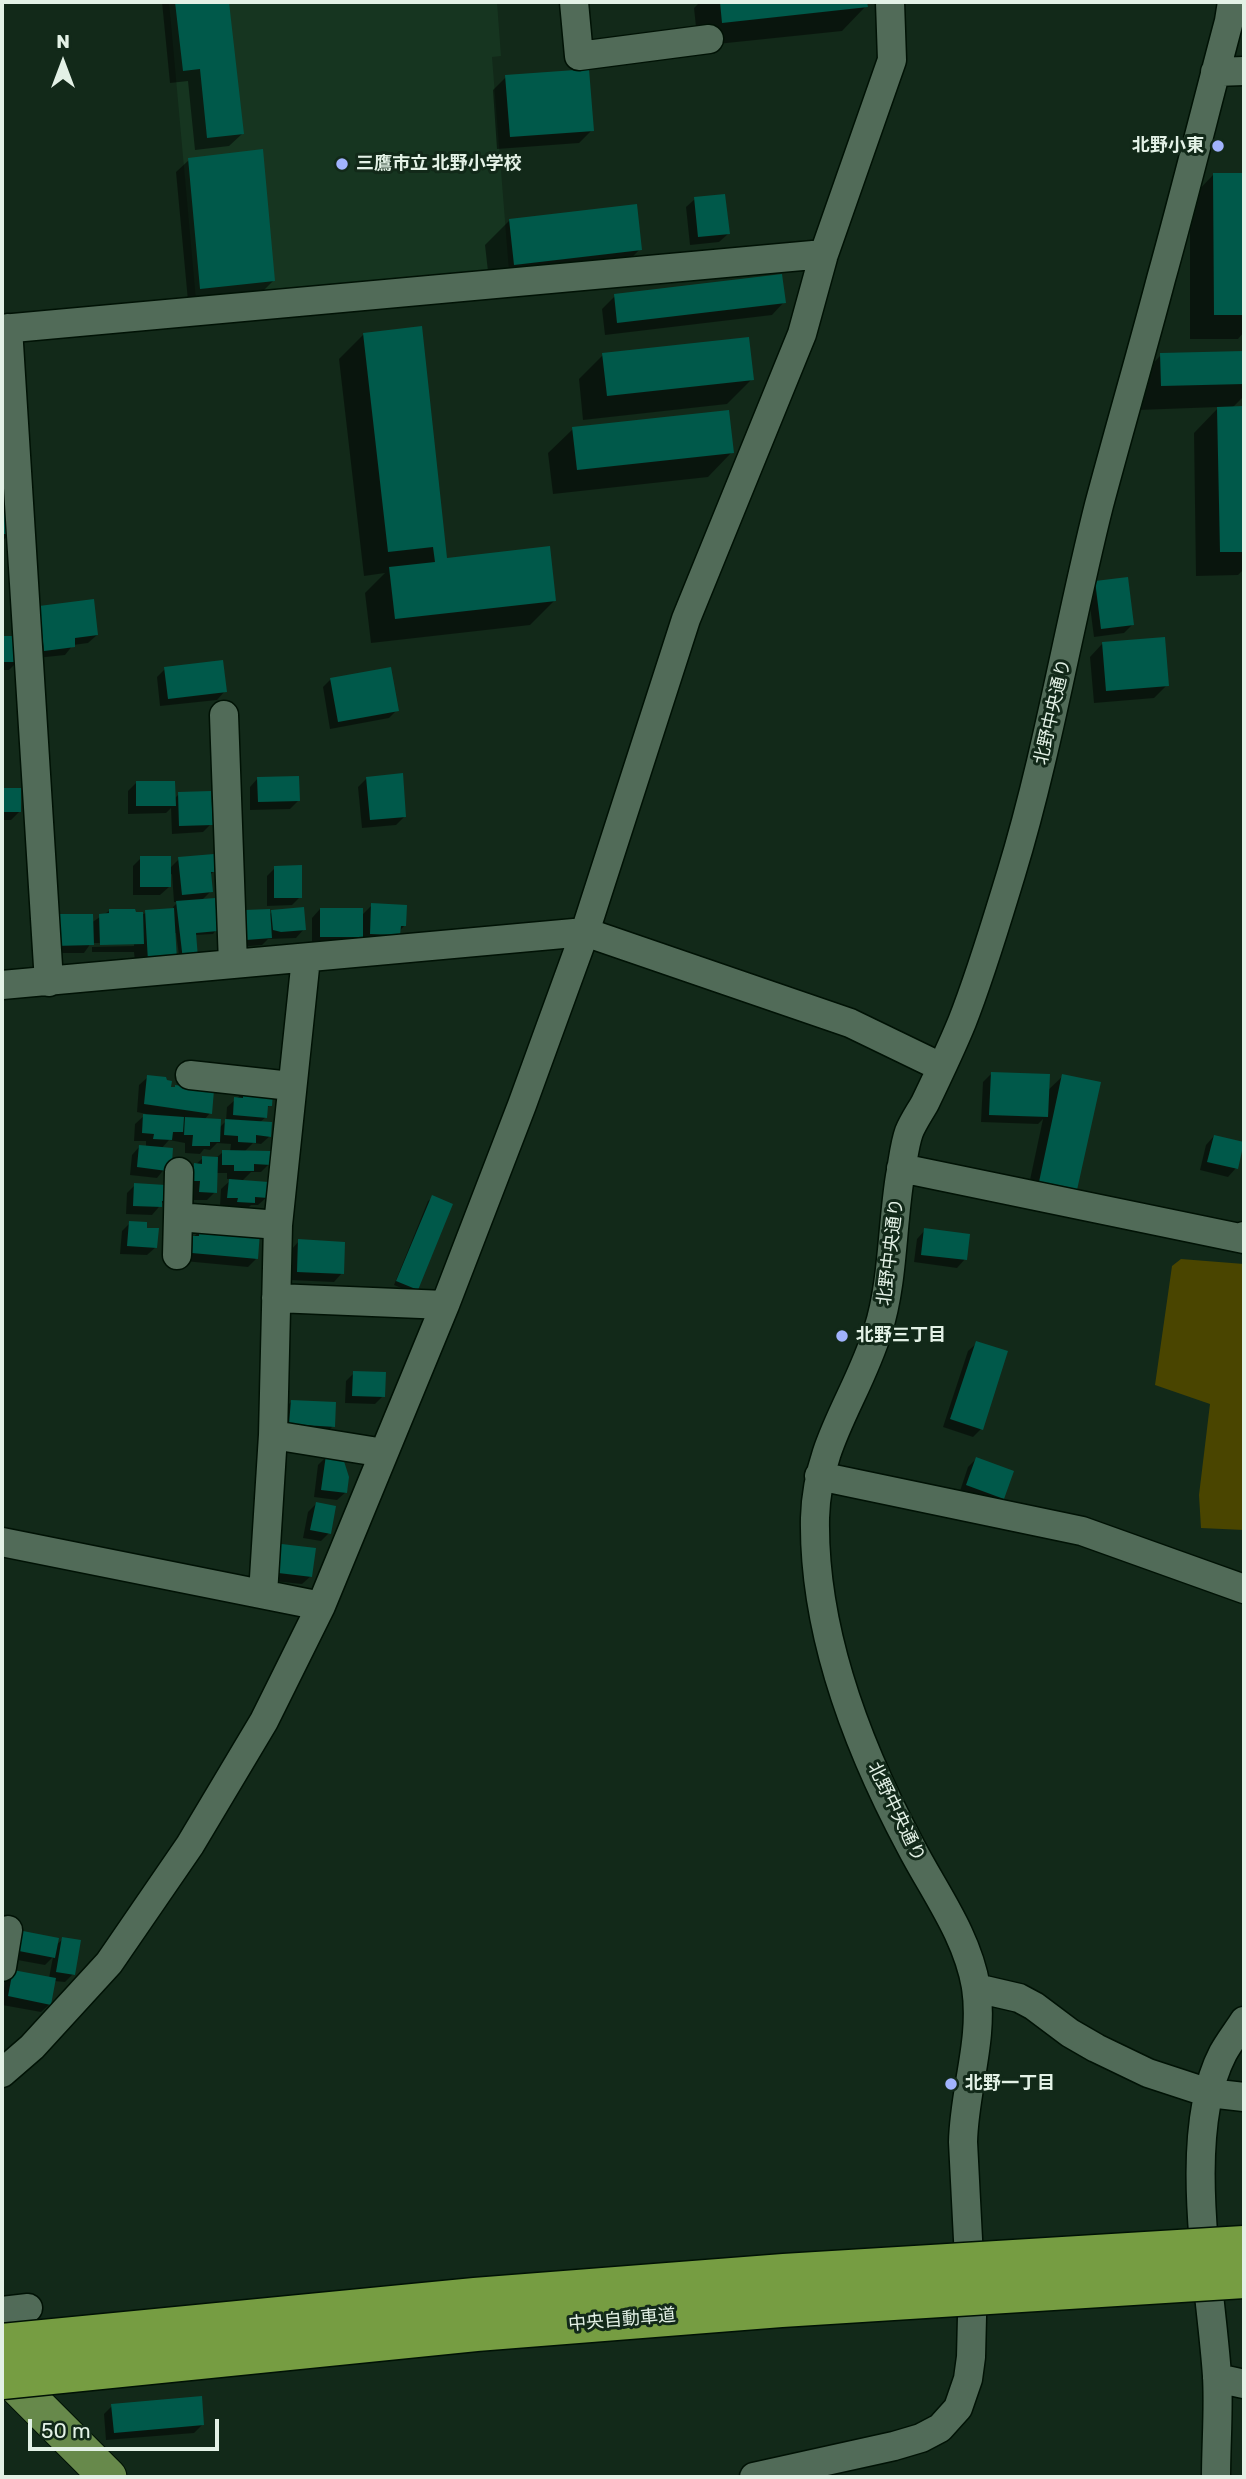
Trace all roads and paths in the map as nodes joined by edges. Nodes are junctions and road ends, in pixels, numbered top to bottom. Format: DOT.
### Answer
graph roads {
  1 [pos="574,2"];
  2 [pos="890,2"];
  3 [pos="1232,2"];
  4 [pos="709,39"];
  5 [pos="1244,71"];
  6 [pos="1215,72"];
  7 [pos="824,254"];
  8 [pos="5,328"];
  9 [pos="8,435"];
  10 [pos="224,715"];
  11 [pos="585,932"];
  12 [pos="306,958"];
  13 [pos="233,964"];
  14 [pos="49,982"];
  15 [pos="2,985"];
  16 [pos="941,1067"];
  17 [pos="190,1075"];
  18 [pos="291,1086"];
  19 [pos="901,1168"];
  20 [pos="180,1172"];
  21 [pos="178,1217"];
  22 [pos="278,1225"];
  23 [pos="1244,1238"];
  24 [pos="177,1255"];
  25 [pos="276,1298"];
  26 [pos="445,1306"];
  27 [pos="273,1435"];
  28 [pos="384,1453"];
  29 [pos="819,1476"];
  30 [pos="2,1542"];
  31 [pos="1244,1589"];
  32 [pos="263,1594"];
  33 [pos="321,1605"];
  34 [pos="8,1930"];
  35 [pos="2,1967"];
  36 [pos="976,1989"];
  37 [pos="1244,2021"];
  38 [pos="2,2073"];
  39 [pos="1209,2092"];
  40 [pos="1244,2097"];
  41 [pos="1244,2245"];
  42 [pos="1244,2279"];
  43 [pos="2,2343"];
  44 [pos="2,2371"];
  45 [pos="1217,2378"];
  46 [pos="2,2380"];
  47 [pos="1244,2384"];
  48 [pos="108,2477"];
  49 [pos="754,2477"];
  50 [pos="1216,2477"];
  1 -- 4 [label="street"];
  2 -- 7 [label="street"];
  3 -- 6 [label="street, 北野中央通り"];
  5 -- 6 [label="street"];
  6 -- 16 [label="street, 北野中央通り"];
  7 -- 8 [label="street"];
  7 -- 11 [label="street"];
  8 -- 9 [label="street"];
  9 -- 14 [label="street"];
  10 -- 13 [label="street"];
  11 -- 12 [label="street"];
  11 -- 16 [label="street"];
  11 -- 26 [label="street"];
  12 -- 13 [label="street"];
  12 -- 18 [label="street"];
  13 -- 14 [label="street"];
  14 -- 15 [label="street"];
  16 -- 19 [label="street, 北野中央通り"];
  17 -- 18 [label="street"];
  18 -- 22 [label="street"];
  19 -- 23 [label="street"];
  19 -- 29 [label="street, 北野中央通り"];
  20 -- 21 [label="street"];
  21 -- 22 [label="street"];
  21 -- 24 [label="street"];
  22 -- 25 [label="street"];
  25 -- 26 [label="street"];
  25 -- 27 [label="street"];
  26 -- 28 [label="street"];
  27 -- 28 [label="street"];
  27 -- 32 [label="street"];
  28 -- 33 [label="street"];
  29 -- 31 [label="street"];
  29 -- 36 [label="street, 北野中央通り"];
  30 -- 32 [label="street"];
  32 -- 33 [label="street"];
  33 -- 38 [label="street"];
  34 -- 35 [label="street"];
  36 -- 39 [label="street"];
  36 -- 49 [label="street, 北野中央通り"];
  37 -- 39 [label="street"];
  39 -- 40 [label="street"];
  39 -- 45 [label="street"];
  41 -- 43 [label="highway, 中央自動車道, bridge"];
  42 -- 46 [label="highway, 中央自動車道, bridge"];
  44 -- 48 [label="main road"];
  45 -- 47 [label="street"];
  45 -- 50 [label="street"];
}
